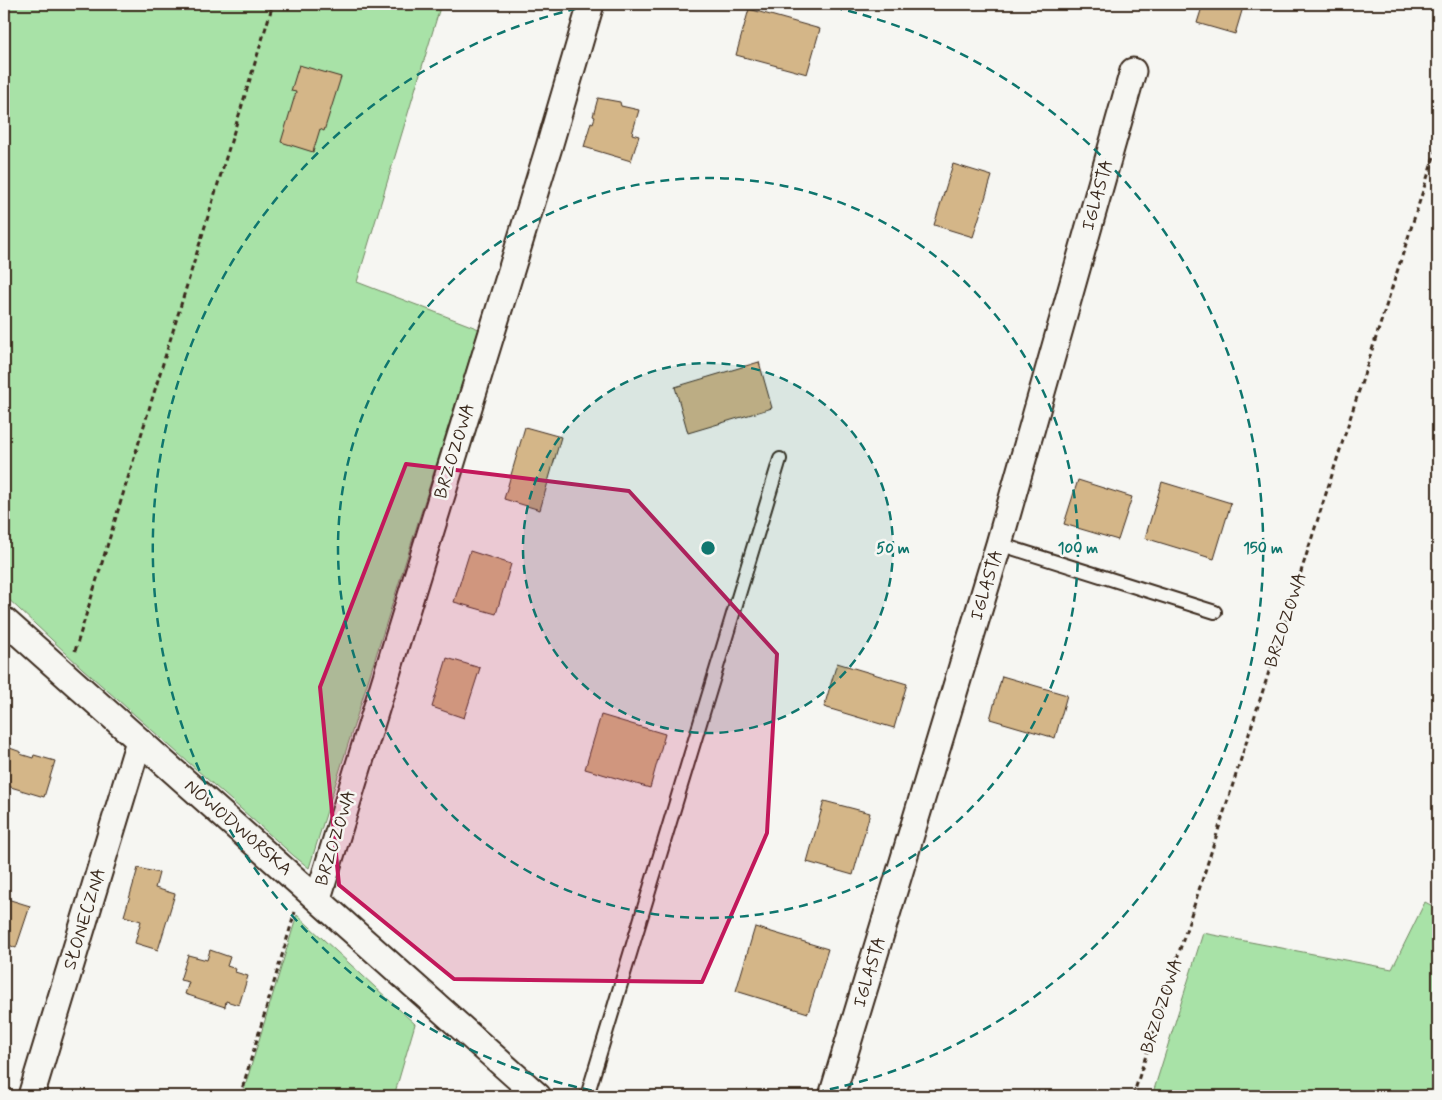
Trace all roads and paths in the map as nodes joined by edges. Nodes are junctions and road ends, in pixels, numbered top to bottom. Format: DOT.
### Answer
graph roads {
  1 [pos="273,4"];
  2 [pos="591,4"];
  3 [pos="1134,71"];
  4 [pos="1438,144"];
  5 [pos="780,459"];
  6 [pos="999,544"];
  7 [pos="1215,612"];
  8 [pos="4,620"];
  9 [pos="67,675"];
  10 [pos="139,741"];
  11 [pos="310,892"];
  12 [pos="31,1096"];
  13 [pos="240,1096"];
  14 [pos="538,1096"];
  15 [pos="587,1096"];
  16 [pos="832,1096"];
  17 [pos="1133,1096"];
  1 -- 9 [label="path"];
  2 -- 11 [label="street, BRZOZOWA"];
  3 -- 6 [label="street, IGLASTA"];
  4 -- 17 [label="path, BRZOZOWA"];
  5 -- 15 [label="lane"];
  6 -- 7 [label="lane"];
  6 -- 16 [label="street, IGLASTA"];
  8 -- 9 [label="street, NOWODWORSKA"];
  9 -- 10 [label="street, NOWODWORSKA"];
  10 -- 11 [label="street, NOWODWORSKA"];
  10 -- 12 [label="street, SŁONECZNA"];
  11 -- 13 [label="path"];
  11 -- 14 [label="street, NOWODWORSKA"];
}
